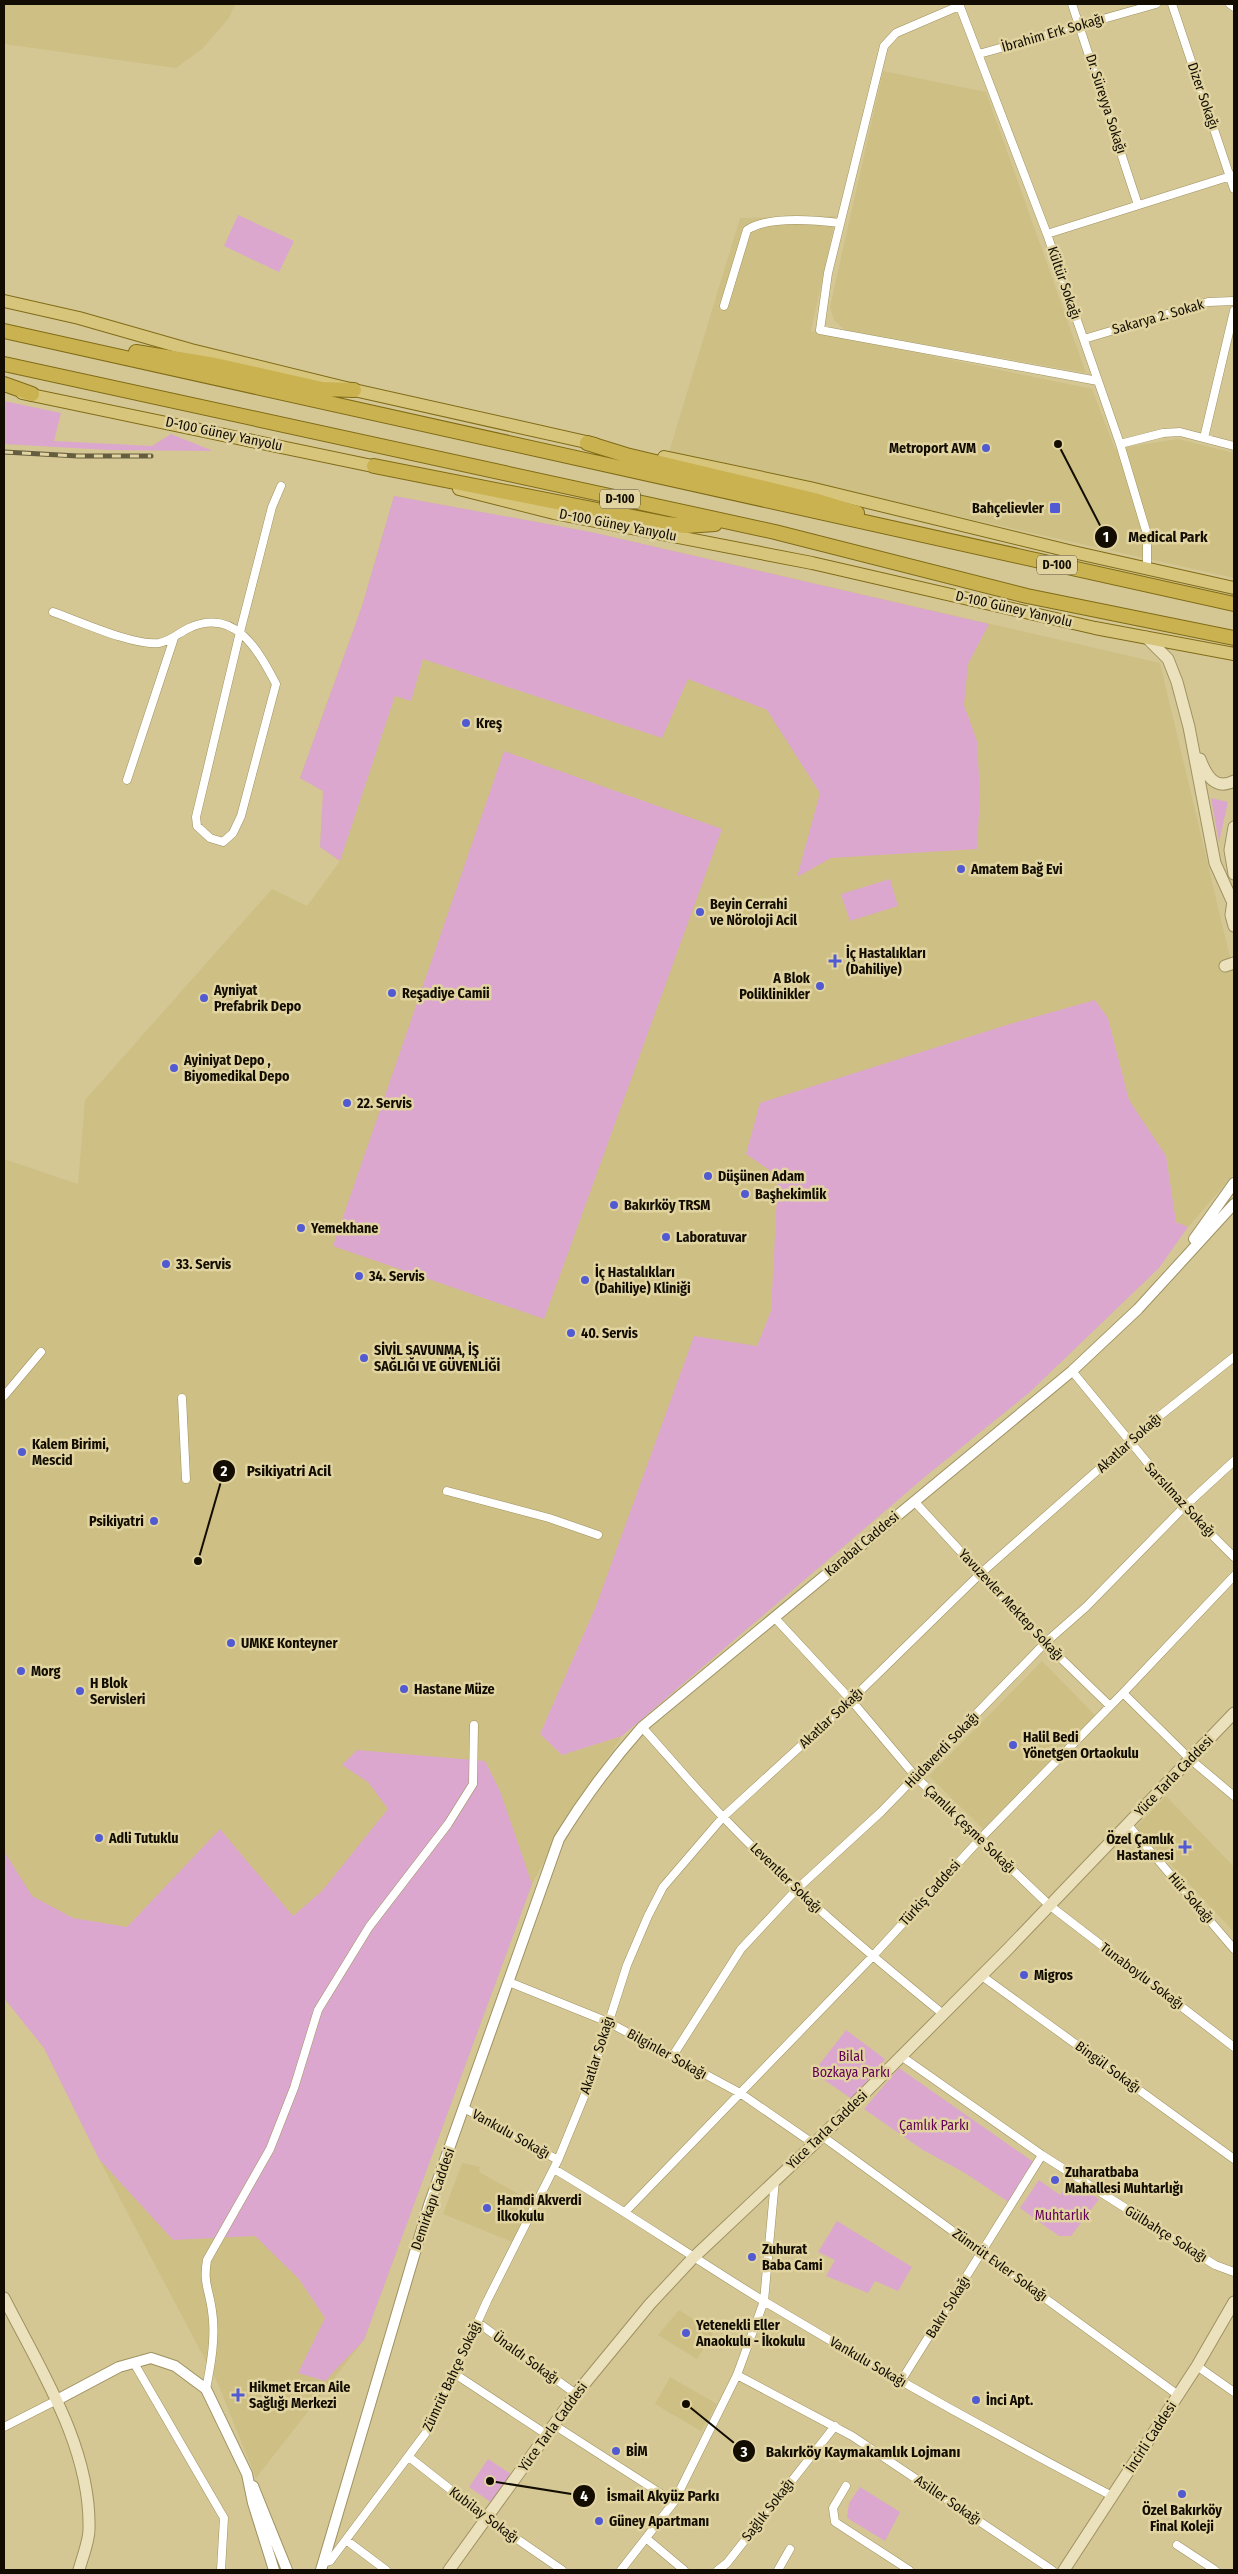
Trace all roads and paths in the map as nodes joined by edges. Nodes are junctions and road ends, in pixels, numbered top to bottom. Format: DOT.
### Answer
graph roads {
  1 [pos="1072,4"];
  2 [pos="1156,4"];
  3 [pos="1172,4"];
  4 [pos="1230,4"];
  5 [pos="959,5"];
  6 [pos="1234,7"];
  7 [pos="1080,25"];
  8 [pos="979,54"];
  9 [pos="1232,176"];
  10 [pos="1234,189"];
  11 [pos="1138,205"];
  12 [pos="840,223"];
  13 [pos="1047,234"];
  14 [pos="4,301"];
  15 [pos="1234,301"];
  16 [pos="724,306"];
  17 [pos="1234,311"];
  18 [pos="4,330"];
  19 [pos="1084,338"];
  20 [pos="92,352"];
  21 [pos="4,364"];
  22 [pos="1098,381"];
  23 [pos="4,384"];
  24 [pos="354,390"];
  25 [pos="4,391"];
  26 [pos="32,394"];
  27 [pos="1204,438"];
  28 [pos="587,443"];
  29 [pos="1120,444"];
  30 [pos="1234,446"];
  31 [pos="374,466"];
  32 [pos="281,486"];
  33 [pos="727,523"];
  34 [pos="880,525"];
  35 [pos="1147,568"];
  36 [pos="1234,588"];
  37 [pos="1234,604"];
  38 [pos="53,612"];
  39 [pos="240,632"];
  40 [pos="1146,637"];
  41 [pos="174,638"];
  42 [pos="1234,638"];
  43 [pos="1234,654"];
  44 [pos="1189,727"];
  45 [pos="128,780"];
  46 [pos="1234,781"];
  47 [pos="1234,827"];
  48 [pos="1234,874"];
  49 [pos="1234,903"];
  50 [pos="1234,926"];
  51 [pos="1234,1183"];
  52 [pos="1234,1204"];
  53 [pos="1180,1261"];
  54 [pos="41,1352"];
  55 [pos="1234,1356"];
  56 [pos="1072,1371"];
  57 [pos="4,1396"];
  58 [pos="182,1398"];
  59 [pos="1129,1443"];
  60 [pos="1234,1461"];
  61 [pos="186,1479"];
  62 [pos="447,1491"];
  63 [pos="914,1501"];
  64 [pos="1184,1507"];
  65 [pos="598,1535"];
  66 [pos="1234,1557"];
  67 [pos="980,1574"];
  68 [pos="1234,1576"];
  69 [pos="774,1617"];
  70 [pos="1046,1643"];
  71 [pos="1123,1693"];
  72 [pos="851,1700"];
  73 [pos="1110,1706"];
  74 [pos="1234,1713"];
  75 [pos="474,1725"];
  76 [pos="642,1727"];
  77 [pos="1190,1759"];
  78 [pos="916,1777"];
  79 [pos="1234,1796"];
  80 [pos="723,1817"];
  81 [pos="1128,1825"];
  82 [pos="980,1839"];
  83 [pos="558,1840"];
  84 [pos="796,1889"];
  85 [pos="1049,1905"];
  86 [pos="1234,1949"];
  87 [pos="872,1957"];
  88 [pos="982,1976"];
  89 [pos="509,1982"];
  90 [pos="943,2014"];
  91 [pos="608,2022"];
  92 [pos="1234,2047"];
  93 [pos="900,2056"];
  94 [pos="672,2057"];
  95 [pos="740,2093"];
  96 [pos="464,2108"];
  97 [pos="818,2140"];
  98 [pos="1042,2155"];
  99 [pos="1234,2158"];
  100 [pos="558,2160"];
  101 [pos="554,2169"];
  102 [pos="775,2180"];
  103 [pos="626,2211"];
  104 [pos="983,2253"];
  105 [pos="693,2258"];
  106 [pos="1234,2272"];
  107 [pos="4,2298"];
  108 [pos="764,2301"];
  109 [pos="1234,2302"];
  110 [pos="477,2322"];
  111 [pos="134,2363"];
  112 [pos="1197,2366"];
  113 [pos="455,2374"];
  114 [pos="737,2375"];
  115 [pos="901,2381"];
  116 [pos="206,2389"];
  117 [pos="1234,2392"];
  118 [pos="576,2394"];
  119 [pos="1178,2395"];
  120 [pos="55,2401"];
  121 [pos="554,2425"];
  122 [pos="835,2426"];
  123 [pos="4,2427"];
  124 [pos="546,2434"];
  125 [pos="409,2457"];
  126 [pos="247,2474"];
  127 [pos="846,2486"];
  128 [pos="1112,2496"];
  129 [pos="674,2502"];
  130 [pos="488,2519"];
  131 [pos="647,2539"];
  132 [pos="346,2540"];
  133 [pos="1177,2545"];
  134 [pos="790,2549"];
  135 [pos="322,2567"];
  136 [pos="79,2570"];
  137 [pos="221,2570"];
  138 [pos="274,2570"];
  139 [pos="287,2570"];
  140 [pos="314,2570"];
  141 [pos="386,2570"];
  142 [pos="449,2570"];
  143 [pos="562,2570"];
  144 [pos="621,2570"];
  145 [pos="684,2570"];
  146 [pos="718,2570"];
  147 [pos="778,2570"];
  148 [pos="909,2570"];
  149 [pos="1052,2570"];
  150 [pos="1064,2570"];
  151 [pos="1215,2570"];
  1 -- 7 [label="street, Dr. Süreyya Sokağı"];
  2 -- 7 [label="street, İbrahim Erk Sokağı"];
  3 -- 9 [label="street, Dizer Sokağı"];
  4 -- 6 [label="street"];
  5 -- 8 [label="street, Kültür Sokağı"];
  5 -- 12 [label="street"];
  7 -- 8 [label="street, İbrahim Erk Sokağı"];
  7 -- 11 [label="street, Dr. Süreyya Sokağı"];
  8 -- 13 [label="street, Kültür Sokağı"];
  9 -- 10 [label="street, Dizer Sokağı"];
  9 -- 11 [label="street"];
  11 -- 13 [label="street"];
  12 -- 16 [label="street"];
  12 -- 22 [label="street"];
  13 -- 19 [label="street, Kültür Sokağı"];
  14 -- 24 [label="main road"];
  15 -- 19 [label="street, Sakarya 2. Sokak"];
  17 -- 27 [label="street"];
  18 -- 20 [label="highway, D-100"];
  19 -- 22 [label="street, Kültür Sokağı"];
  20 -- 24 [label="highway"];
  20 -- 34 [label="highway, D-100"];
  21 -- 33 [label="highway, D-100"];
  22 -- 29 [label="street, Kültür Sokağı"];
  23 -- 26 [label="highway"];
  24 -- 28 [label="main road"];
  25 -- 26 [label="main road, D-100 Güney Yanyolu"];
  26 -- 31 [label="main road, D-100 Güney Yanyolu"];
  27 -- 29 [label="street"];
  27 -- 30 [label="street"];
  28 -- 34 [label="highway"];
  28 -- 35 [label="main road"];
  29 -- 35 [label="street, Kültür Sokağı"];
  31 -- 33 [label="highway"];
  31 -- 40 [label="main road, D-100 Güney Yanyolu"];
  32 -- 39 [label="street"];
  33 -- 42 [label="highway, D-100"];
  34 -- 37 [label="highway, D-100"];
  35 -- 36 [label="main road"];
  38 -- 41 [label="street"];
  39 -- 39 [label="street"];
  39 -- 41 [label="street"];
  40 -- 43 [label="main road, D-100 Güney Yanyolu"];
  40 -- 44 [label="main road"];
  41 -- 45 [label="street"];
  44 -- 46 [label="main road"];
  44 -- 49 [label="main road"];
  47 -- 48 [label="main road"];
  49 -- 50 [label="main road"];
  51 -- 53 [label="street, Karabal Caddesi"];
  52 -- 53 [label="street, Karabal Caddesi"];
  53 -- 56 [label="street, Karabal Caddesi"];
  54 -- 57 [label="street"];
  55 -- 59 [label="street, Akatlar Sokağı"];
  56 -- 59 [label="street, Sarsılmaz Sokağı"];
  56 -- 63 [label="street, Karabal Caddesi"];
  58 -- 61 [label="street"];
  59 -- 64 [label="street, Sarsılmaz Sokağı"];
  59 -- 67 [label="street, Akatlar Sokağı"];
  60 -- 64 [label="street, Hüdaverdi Sokağı"];
  62 -- 65 [label="street"];
  63 -- 67 [label="street, Yavuzevler Mektep Sokağı"];
  63 -- 69 [label="street, Karabal Caddesi"];
  64 -- 66 [label="street, Sarsılmaz Sokağı"];
  64 -- 70 [label="street, Hüdaverdi Sokağı"];
  67 -- 70 [label="street, Yavuzevler Mektep Sokağı"];
  67 -- 72 [label="street, Akatlar Sokağı"];
  68 -- 71 [label="street, Türkiş Caddesi"];
  69 -- 72 [label="street, Çamlık Çeşme Sokağı"];
  69 -- 76 [label="street, Karabal Caddesi"];
  70 -- 73 [label="street, Yavuzevler Mektep Sokağı"];
  70 -- 78 [label="street, Hüdaverdi Sokağı"];
  71 -- 73 [label="street, Türkiş Caddesi"];
  71 -- 77 [label="street"];
  72 -- 78 [label="street, Çamlık Çeşme Sokağı"];
  72 -- 80 [label="street, Akatlar Sokağı"];
  73 -- 82 [label="street, Türkiş Caddesi"];
  74 -- 77 [label="main road, Yüce Tarla Caddesi"];
  75 -- 116 [label="street"];
  76 -- 80 [label="street, Leventler Sokağı"];
  76 -- 83 [label="street, Karabal Caddesi"];
  77 -- 79 [label="street"];
  77 -- 81 [label="main road, Yüce Tarla Caddesi"];
  78 -- 82 [label="street, Çamlık Çeşme Sokağı"];
  78 -- 84 [label="street, Hüdaverdi Sokağı"];
  80 -- 84 [label="street, Leventler Sokağı"];
  80 -- 91 [label="street, Akatlar Sokağı"];
  81 -- 85 [label="main road, Yüce Tarla Caddesi"];
  81 -- 86 [label="street, Hür Sokağı"];
  82 -- 85 [label="street, Çamlık Çeşme Sokağı"];
  82 -- 87 [label="street, Türkiş Caddesi"];
  83 -- 89 [label="street, Demirkapı Caddesi"];
  84 -- 87 [label="street, Leventler Sokağı"];
  84 -- 94 [label="street, Hüdaverdi Sokağı"];
  85 -- 88 [label="main road, Yüce Tarla Caddesi"];
  85 -- 92 [label="street, Tunaboylu Sokağı"];
  87 -- 90 [label="street, Leventler Sokağı"];
  87 -- 95 [label="street, Türkiş Caddesi"];
  88 -- 90 [label="main road, Yüce Tarla Caddesi"];
  88 -- 99 [label="street, Bingül Sokağı"];
  89 -- 91 [label="street, Bilginler Sokağı"];
  89 -- 96 [label="street, Demirkapı Caddesi"];
  90 -- 93 [label="main road, Yüce Tarla Caddesi"];
  91 -- 94 [label="street, Bilginler Sokağı"];
  91 -- 100 [label="street, Akatlar Sokağı"];
  93 -- 97 [label="main road, Yüce Tarla Caddesi"];
  93 -- 98 [label="street, Gülbahçe Sokağı"];
  94 -- 95 [label="street, Bilginler Sokağı"];
  95 -- 97 [label="street, Bilginler Sokağı"];
  95 -- 103 [label="street, Türkiş Caddesi"];
  96 -- 100 [label="street, Vankulu Sokağı"];
  96 -- 135 [label="street, Demirkapı Caddesi"];
  97 -- 102 [label="main road, Yüce Tarla Caddesi"];
  97 -- 104 [label="street, Zümrüt Evler Sokağı"];
  98 -- 104 [label="street, Bakır Sokağı"];
  98 -- 106 [label="street, Gülbahçe Sokağı"];
  100 -- 101 [label="street, Akatlar Sokağı"];
  101 -- 103 [label="street, Vankulu Sokağı"];
  101 -- 110 [label="street, Zümrüt Bahçe Sokağı"];
  102 -- 105 [label="main road, Yüce Tarla Caddesi"];
  102 -- 108 [label="street"];
  103 -- 105 [label="street, Vankulu Sokağı"];
  104 -- 115 [label="street, Bakır Sokağı"];
  104 -- 119 [label="street, Zümrüt Evler Sokağı"];
  105 -- 108 [label="street, Vankulu Sokağı"];
  105 -- 118 [label="main road, Yüce Tarla Caddesi"];
  107 -- 120 [label="main road"];
  108 -- 114 [label="street"];
  108 -- 115 [label="street, Vankulu Sokağı"];
  109 -- 112 [label="main road, İncirli Caddesi"];
  110 -- 113 [label="street, Zümrüt Bahçe Sokağı"];
  110 -- 118 [label="street, Ünaldı Sokağı"];
  111 -- 116 [label="street"];
  111 -- 120 [label="street"];
  111 -- 137 [label="street"];
  112 -- 117 [label="street"];
  112 -- 119 [label="main road, İncirli Caddesi"];
  113 -- 124 [label="street"];
  113 -- 125 [label="street, Zümrüt Bahçe Sokağı"];
  114 -- 122 [label="street, Asiller Sokağı"];
  114 -- 129 [label="street"];
  115 -- 128 [label="street, Vankulu Sokağı"];
  116 -- 126 [label="street"];
  118 -- 121 [label="main road, Yüce Tarla Caddesi"];
  119 -- 128 [label="main road, İncirli Caddesi"];
  120 -- 123 [label="street"];
  120 -- 136 [label="main road"];
  121 -- 124 [label="main road, Yüce Tarla Caddesi"];
  121 -- 129 [label="street"];
  122 -- 146 [label="street, Sağlık Sokağı"];
  122 -- 149 [label="street, Asiller Sokağı"];
  124 -- 130 [label="main road, Yüce Tarla Caddesi"];
  125 -- 130 [label="street, Kubilay Sokağı"];
  125 -- 132 [label="street, Zümrüt Bahçe Sokağı"];
  126 -- 138 [label="street"];
  126 -- 139 [label="street"];
  127 -- 148 [label="street"];
  128 -- 150 [label="main road, İncirli Caddesi"];
  129 -- 131 [label="street"];
  130 -- 142 [label="main road, Yüce Tarla Caddesi"];
  130 -- 143 [label="street, Kubilay Sokağı"];
  131 -- 144 [label="street"];
  131 -- 145 [label="street"];
  132 -- 135 [label="street, Zümrüt Bahçe Sokağı"];
  132 -- 141 [label="street"];
  133 -- 151 [label="street"];
  134 -- 147 [label="street"];
  135 -- 140 [label="street"];
}
